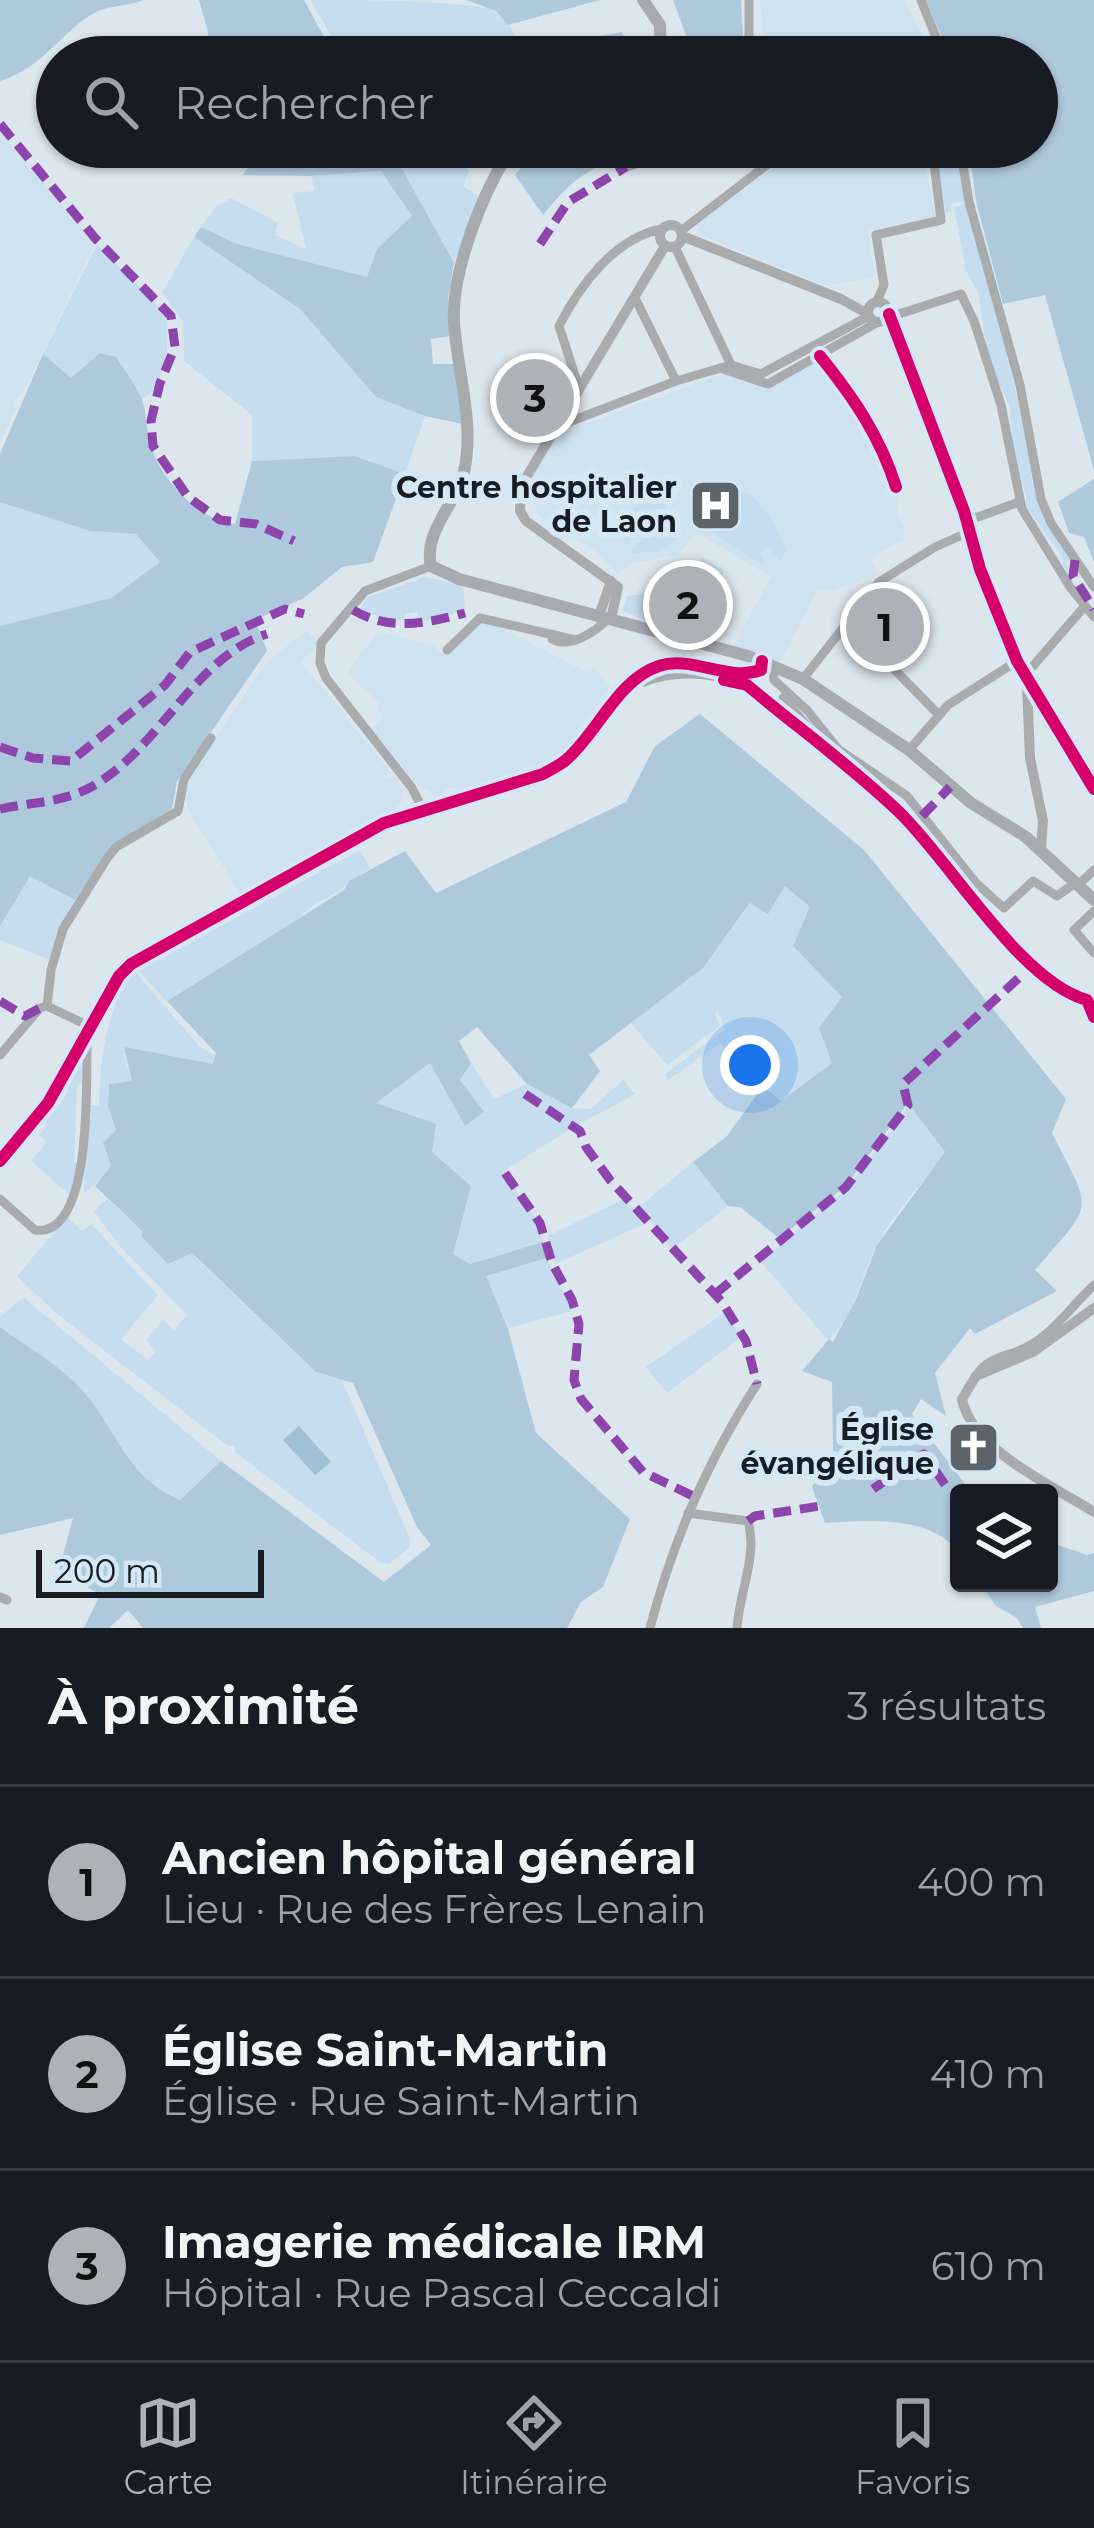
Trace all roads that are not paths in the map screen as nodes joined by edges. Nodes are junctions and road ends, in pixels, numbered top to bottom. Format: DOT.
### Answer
graph roads {
  1 [pos="643,0"];
  2 [pos="748,0"];
  3 [pos="921,0"];
  4 [pos="660,36"];
  5 [pos="749,36"];
  6 [pos="936,36"];
  7 [pos="500,168"];
  8 [pos="764,168"];
  9 [pos="935,168"];
  10 [pos="963,168"];
  11 [pos="662,229"];
  12 [pos="676,240"];
  13 [pos="635,298"];
  14 [pos="878,313"];
  15 [pos="728,369"];
  16 [pos="676,381"];
  17 [pos="579,388"];
  18 [pos="560,417"];
  19 [pos="1019,502"];
  20 [pos="968,526"];
  21 [pos="431,566"];
  22 [pos="1094,587"];
  23 [pos="1084,607"];
  24 [pos="1094,617"];
  25 [pos="601,619"];
  26 [pos="848,622"];
  27 [pos="447,650"];
  28 [pos="1017,661"];
  29 [pos="765,665"];
  30 [pos="1026,674"];
  31 [pos="638,677"];
  32 [pos="803,679"];
  33 [pos="939,715"];
  34 [pos="211,738"];
  35 [pos="909,750"];
  36 [pos="829,754"];
  37 [pos="1094,790"];
  38 [pos="422,810"];
  39 [pos="1041,848"];
  40 [pos="1094,870"];
  41 [pos="1073,880"];
  42 [pos="1094,900"];
  43 [pos="1094,911"];
  44 [pos="1094,953"];
  45 [pos="47,1006"];
  46 [pos="1094,1017"];
  47 [pos="91,1027"];
  48 [pos="82,1041"];
  49 [pos="0,1055"];
  50 [pos="0,1161"];
  51 [pos="0,1199"];
  52 [pos="1094,1285"];
  53 [pos="1091,1314"];
  54 [pos="976,1376"];
  55 [pos="758,1384"];
  56 [pos="1094,1512"];
  57 [pos="688,1513"];
  58 [pos="650,1628"];
  59 [pos="737,1628"];
  1 -- 4 [label="main road"];
  2 -- 5 [label="street"];
  3 -- 6 [label="street"];
  7 -- 21 [label="main road"];
  8 -- 12 [label="street"];
  9 -- 14 [label="street"];
  10 -- 22 [label="street"];
  11 -- 12 [label="street"];
  11 -- 12 [label="street"];
  11 -- 17 [label="street"];
  12 -- 13 [label="street"];
  12 -- 14 [label="street"];
  12 -- 15 [label="street"];
  13 -- 16 [label="street"];
  13 -- 17 [label="street"];
  14 -- 15 [label="street"];
  14 -- 19 [label="street"];
  14 -- 20 [label="street"];
  15 -- 16 [label="street"];
  16 -- 18 [label="street"];
  17 -- 18 [label="street"];
  18 -- 25 [label="street"];
  19 -- 20 [label="street"];
  19 -- 23 [label="street"];
  20 -- 26 [label="street"];
  20 -- 28 [label="street"];
  21 -- 25 [label="main road"];
  21 -- 38 [label="street"];
  23 -- 24 [label="street"];
  23 -- 30 [label="street"];
  25 -- 27 [label="street"];
  25 -- 29 [label="main road"];
  26 -- 32 [label="street"];
  26 -- 33 [label="street"];
  28 -- 30 [label="street"];
  28 -- 33 [label="street"];
  29 -- 31 [label="street"];
  29 -- 32 [label="main road"];
  29 -- 36 [label="street"];
  29 -- 41 [label="street"];
  30 -- 37 [label="street"];
  30 -- 39 [label="street"];
  31 -- 36 [label="street"];
  31 -- 38 [label="street"];
  32 -- 35 [label="main road"];
  33 -- 35 [label="street"];
  34 -- 45 [label="street"];
  35 -- 39 [label="main road"];
  36 -- 46 [label="street"];
  38 -- 47 [label="street"];
  39 -- 41 [label="main road"];
  40 -- 41 [label="street"];
  41 -- 42 [label="main road"];
  43 -- 44 [label="street"];
  45 -- 47 [label="street"];
  45 -- 49 [label="street"];
  47 -- 48 [label="street"];
  48 -- 50 [label="street"];
  48 -- 51 [label="street"];
  52 -- 54 [label="street"];
  53 -- 54 [label="street"];
  54 -- 56 [label="street"];
  55 -- 57 [label="street"];
  57 -- 58 [label="street"];
  57 -- 59 [label="street"];
}
